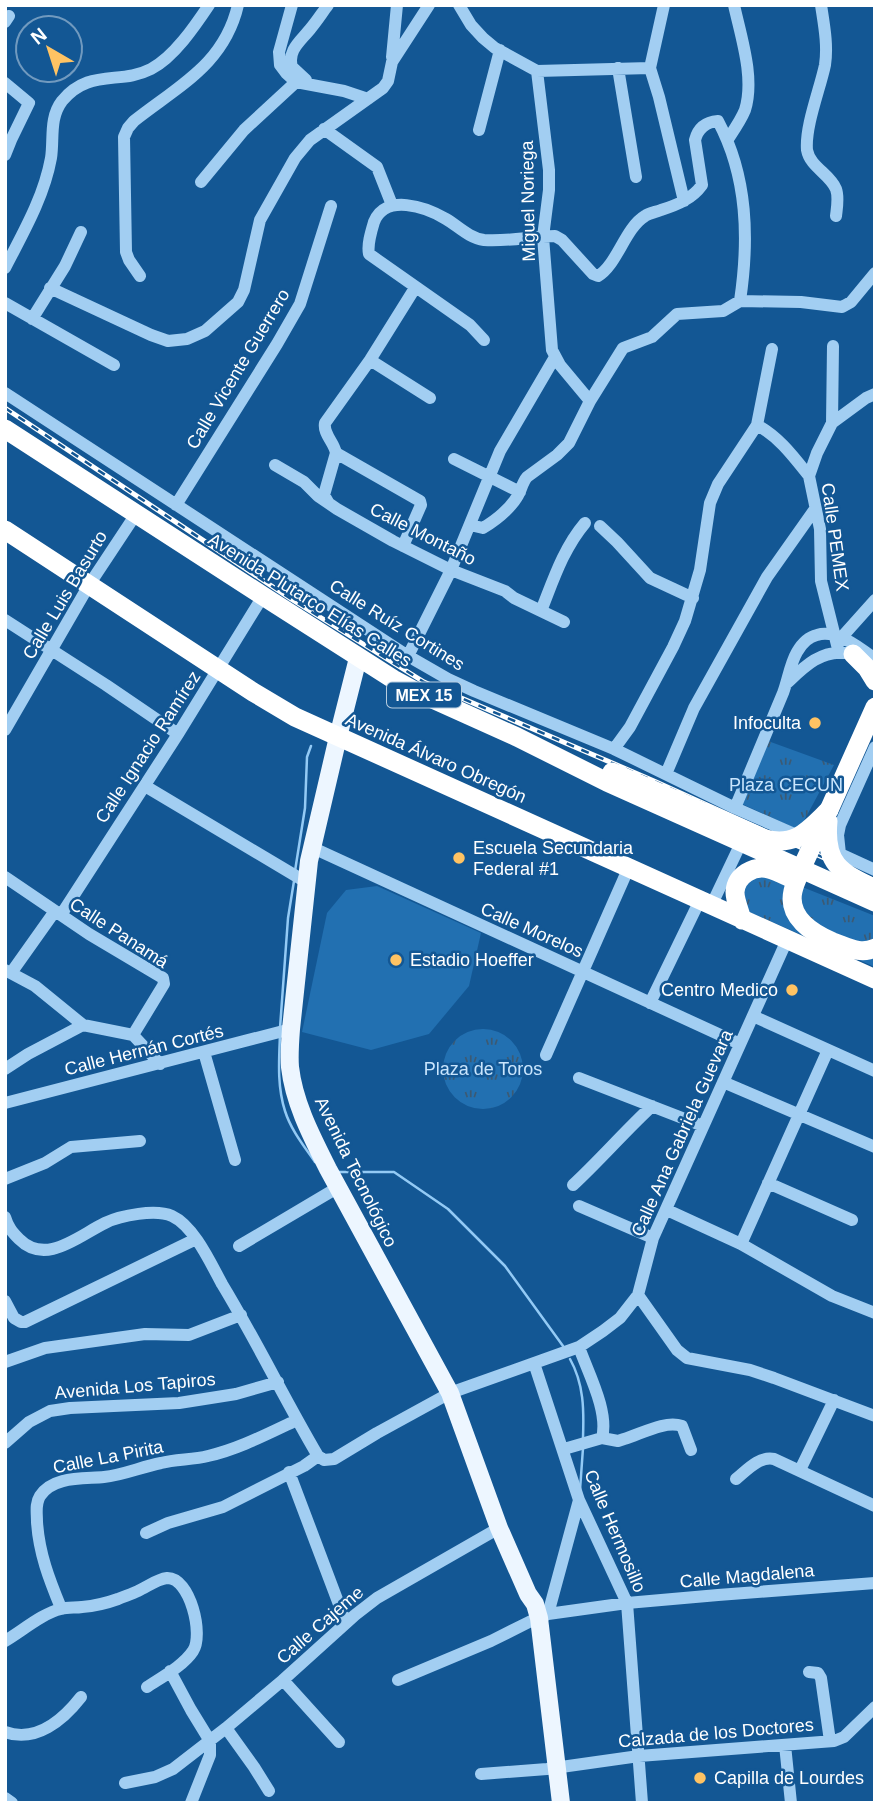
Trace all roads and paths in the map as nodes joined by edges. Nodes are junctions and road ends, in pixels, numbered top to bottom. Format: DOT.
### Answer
graph roads {
  1 [pos="209,5"];
  2 [pos="238,5"];
  3 [pos="292,5"];
  4 [pos="328,5"];
  5 [pos="397,5"];
  6 [pos="429,5"];
  7 [pos="459,5"];
  8 [pos="664,5"];
  9 [pos="734,5"];
  10 [pos="821,5"];
  11 [pos="499,50"];
  12 [pos="391,62"];
  13 [pos="618,68"];
  14 [pos="650,68"];
  15 [pos="537,71"];
  16 [pos="296,82"];
  17 [pos="5,83"];
  18 [pos="312,85"];
  19 [pos="368,99"];
  20 [pos="324,129"];
  21 [pos="479,130"];
  22 [pos="728,139"];
  23 [pos="5,155"];
  24 [pos="636,177"];
  25 [pos="201,182"];
  26 [pos="684,201"];
  27 [pos="392,205"];
  28 [pos="331,206"];
  29 [pos="836,216"];
  30 [pos="81,232"];
  31 [pos="543,237"];
  32 [pos="5,268"];
  33 [pos="875,273"];
  34 [pos="140,276"];
  35 [pos="51,288"];
  36 [pos="415,288"];
  37 [pos="740,301"];
  38 [pos="5,303"];
  39 [pos="32,319"];
  40 [pos="484,340"];
  41 [pos="834,346"];
  42 [pos="772,349"];
  43 [pos="555,357"];
  44 [pos="370,360"];
  45 [pos="114,365"];
  46 [pos="5,393"];
  47 [pos="430,398"];
  48 [pos="872,399"];
  49 [pos="590,401"];
  50 [pos="832,422"];
  51 [pos="757,425"];
  52 [pos="5,429"];
  53 [pos="336,453"];
  54 [pos="454,459"];
  55 [pos="275,464"];
  56 [pos="809,476"];
  57 [pos="490,477"];
  58 [pos="520,492"];
  59 [pos="328,502"];
  60 [pos="176,505"];
  61 [pos="816,509"];
  62 [pos="136,514"];
  63 [pos="585,523"];
  64 [pos="470,525"];
  65 [pos="600,526"];
  66 [pos="5,530"];
  67 [pos="403,546"];
  68 [pos="451,570"];
  69 [pos="89,585"];
  70 [pos="262,597"];
  71 [pos="693,598"];
  72 [pos="875,600"];
  73 [pos="541,611"];
  74 [pos="5,620"];
  75 [pos="564,622"];
  76 [pos="837,637"];
  77 [pos="800,647"];
  78 [pos="51,649"];
  79 [pos="846,653"];
  80 [pos="408,656"];
  81 [pos="358,658"];
  82 [pos="875,659"];
  83 [pos="808,663"];
  84 [pos="219,669"];
  85 [pos="875,681"];
  86 [pos="786,684"];
  87 [pos="875,707"];
  88 [pos="5,730"];
  89 [pos="178,734"];
  90 [pos="338,737"];
  91 [pos="517,737"];
  92 [pos="875,747"];
  93 [pos="614,749"];
  94 [pos="666,774"];
  95 [pos="145,786"];
  96 [pos="735,808"];
  97 [pos="829,810"];
  98 [pos="741,843"];
  99 [pos="311,847"];
  100 [pos="840,854"];
  101 [pos="629,867"];
  102 [pos="875,870"];
  103 [pos="5,877"];
  104 [pos="306,882"];
  105 [pos="875,889"];
  106 [pos="706,902"];
  107 [pos="874,910"];
  108 [pos="58,913"];
  109 [pos="742,920"];
  110 [pos="787,940"];
  111 [pos="875,947"];
  112 [pos="8,971"];
  113 [pos="583,972"];
  114 [pos="875,979"];
  115 [pos="650,1003"];
  116 [pos="752,1016"];
  117 [pos="83,1025"];
  118 [pos="291,1029"];
  119 [pos="133,1035"];
  120 [pos="740,1044"];
  121 [pos="828,1050"];
  122 [pos="205,1052"];
  123 [pos="546,1055"];
  124 [pos="160,1064"];
  125 [pos="5,1069"];
  126 [pos="875,1071"];
  127 [pos="579,1079"];
  128 [pos="723,1082"];
  129 [pos="5,1103"];
  130 [pos="652,1106"];
  131 [pos="799,1114"];
  132 [pos="703,1126"];
  133 [pos="140,1141"];
  134 [pos="875,1147"];
  135 [pos="235,1160"];
  136 [pos="5,1179"];
  137 [pos="768,1183"];
  138 [pos="573,1185"];
  139 [pos="337,1188"];
  140 [pos="579,1206"];
  141 [pos="667,1210"];
  142 [pos="852,1220"];
  143 [pos="6,1225"];
  144 [pos="653,1238"];
  145 [pos="196,1239"];
  146 [pos="741,1244"];
  147 [pos="239,1246"];
  148 [pos="638,1295"];
  149 [pos="5,1301"];
  150 [pos="875,1312"];
  151 [pos="241,1315"];
  152 [pos="579,1347"];
  153 [pos="5,1362"];
  154 [pos="534,1363"];
  155 [pos="278,1382"];
  156 [pos="450,1393"];
  157 [pos="834,1400"];
  158 [pos="875,1416"];
  159 [pos="297,1420"];
  160 [pos="601,1438"];
  161 [pos="5,1443"];
  162 [pos="564,1449"];
  163 [pos="691,1450"];
  164 [pos="318,1456"];
  165 [pos="800,1470"];
  166 [pos="289,1472"];
  167 [pos="736,1479"];
  168 [pos="579,1500"];
  169 [pos="875,1506"];
  170 [pos="499,1528"];
  171 [pos="146,1533"];
  172 [pos="875,1583"];
  173 [pos="627,1603"];
  174 [pos="61,1608"];
  175 [pos="538,1622"];
  176 [pos="346,1623"];
  177 [pos="5,1641"];
  178 [pos="170,1671"];
  179 [pos="809,1672"];
  180 [pos="398,1679"];
  181 [pos="283,1680"];
  182 [pos="147,1687"];
  183 [pos="81,1697"];
  184 [pos="875,1707"];
  185 [pos="226,1728"];
  186 [pos="5,1732"];
  187 [pos="210,1741"];
  188 [pos="830,1741"];
  189 [pos="339,1742"];
  190 [pos="785,1745"];
  191 [pos="639,1756"];
  192 [pos="552,1768"];
  193 [pos="481,1774"];
  194 [pos="125,1783"];
  195 [pos="269,1791"];
  196 [pos="5,1798"];
  197 [pos="12,1803"];
  198 [pos="191,1803"];
  199 [pos="551,1803"];
  200 [pos="561,1803"];
  201 [pos="642,1803"];
  202 [pos="791,1803"];
  1 -- 32 [label="street"];
  2 -- 34 [label="street"];
  3 -- 16 [label="street"];
  4 -- 18 [label="street"];
  5 -- 12 [label="street"];
  6 -- 12 [label="street"];
  7 -- 11 [label="street"];
  8 -- 14 [label="street"];
  9 -- 22 [label="street"];
  10 -- 29 [label="street"];
  11 -- 15 [label="street"];
  11 -- 21 [label="street"];
  12 -- 19 [label="street"];
  13 -- 14 [label="street"];
  13 -- 15 [label="street"];
  13 -- 24 [label="street"];
  14 -- 26 [label="street"];
  15 -- 31 [label="street, Miguel Noriega"];
  16 -- 18 [label="street"];
  16 -- 25 [label="street"];
  17 -- 23 [label="street"];
  18 -- 19 [label="street"];
  19 -- 20 [label="street"];
  20 -- 27 [label="street"];
  20 -- 35 [label="street"];
  22 -- 26 [label="street"];
  22 -- 37 [label="street"];
  26 -- 31 [label="street"];
  27 -- 31 [label="street"];
  27 -- 36 [label="street"];
  28 -- 60 [label="street, Calle Vicente Guerrero"];
  30 -- 35 [label="street"];
  31 -- 43 [label="street, Miguel Noriega"];
  33 -- 37 [label="street"];
  35 -- 39 [label="street"];
  36 -- 40 [label="street"];
  36 -- 44 [label="street"];
  37 -- 49 [label="street"];
  38 -- 39 [label="street"];
  39 -- 45 [label="street"];
  41 -- 50 [label="street, Calle PEMEX"];
  42 -- 51 [label="street"];
  43 -- 49 [label="street, Miguel Noriega"];
  43 -- 57 [label="street"];
  44 -- 47 [label="street"];
  44 -- 53 [label="street"];
  46 -- 60 [label="street, Calle Ruíz Cortines"];
  48 -- 50 [label="street"];
  49 -- 58 [label="street"];
  50 -- 56 [label="street, Calle PEMEX"];
  51 -- 56 [label="street"];
  51 -- 71 [label="street"];
  52 -- 62 [label="highway, Avenida Plutarco Elías Calles / MEX 15"];
  53 -- 59 [label="street"];
  53 -- 67 [label="street"];
  54 -- 57 [label="street"];
  55 -- 59 [label="street, Calle Montaño"];
  56 -- 61 [label="street, Calle PEMEX"];
  57 -- 58 [label="street"];
  57 -- 64 [label="street"];
  58 -- 64 [label="street"];
  59 -- 67 [label="street, Calle Montaño"];
  60 -- 80 [label="street, Calle Ruíz Cortines"];
  61 -- 76 [label="street, Calle PEMEX"];
  61 -- 94 [label="street"];
  62 -- 69 [label="street, Calle Luis Basurto"];
  62 -- 70 [label="highway, Avenida Plutarco Elías Calles / MEX 15"];
  63 -- 73 [label="street"];
  64 -- 68 [label="street"];
  65 -- 71 [label="street"];
  66 -- 69 [label="highway, Avenida Álvaro Obregón"];
  67 -- 68 [label="street, Calle Montaño"];
  68 -- 73 [label="street, Calle Montaño"];
  68 -- 80 [label="street"];
  69 -- 78 [label="street, Calle Luis Basurto"];
  69 -- 84 [label="highway, Avenida Álvaro Obregón"];
  70 -- 81 [label="highway, Avenida Plutarco Elías Calles / MEX 15"];
  70 -- 84 [label="street, Calle Ignacio Ramírez"];
  71 -- 93 [label="street"];
  72 -- 76 [label="street"];
  73 -- 75 [label="street, Calle Montaño"];
  74 -- 78 [label="street"];
  76 -- 77 [label="street"];
  76 -- 79 [label="street, Calle PEMEX"];
  76 -- 82 [label="street"];
  77 -- 83 [label="street"];
  77 -- 86 [label="street"];
  78 -- 88 [label="street, Calle Luis Basurto"];
  78 -- 89 [label="street"];
  79 -- 82 [label="street"];
  79 -- 83 [label="street"];
  79 -- 85 [label="highway"];
  80 -- 93 [label="street, Calle Ruíz Cortines"];
  81 -- 90 [label="main road, Avenida Tecnológico"];
  81 -- 91 [label="highway, Avenida Plutarco Elías Calles / MEX 15"];
  83 -- 86 [label="street"];
  84 -- 89 [label="street, Calle Ignacio Ramírez"];
  84 -- 90 [label="highway, Avenida Álvaro Obregón"];
  86 -- 96 [label="street"];
  87 -- 97 [label="highway"];
  89 -- 95 [label="street, Calle Ignacio Ramírez"];
  90 -- 99 [label="main road, Avenida Tecnológico"];
  90 -- 101 [label="highway, Avenida Álvaro Obregón"];
  91 -- 97 [label="highway, bridge"];
  91 -- 98 [label="highway, Avenida Plutarco Elías Calles / MEX 15"];
  92 -- 100 [label="street"];
  93 -- 94 [label="street, Calle Ruíz Cortines"];
  94 -- 96 [label="street, Calle Ruíz Cortines"];
  95 -- 104 [label="street"];
  95 -- 108 [label="street, Calle Ignacio Ramírez"];
  96 -- 100 [label="street, Calle Ruíz Cortines"];
  97 -- 105 [label="highway, bridge"];
  97 -- 111 [label="highway, bridge"];
  98 -- 106 [label="street"];
  98 -- 107 [label="highway, Avenida Plutarco Elías Calles / MEX 15"];
  99 -- 104 [label="main road, Avenida Tecnológico"];
  99 -- 113 [label="street, Calle Morelos"];
  100 -- 102 [label="street, Calle Ruíz Cortines"];
  101 -- 106 [label="highway, Avenida Álvaro Obregón"];
  101 -- 113 [label="street"];
  103 -- 108 [label="street, Calle Panamá"];
  104 -- 118 [label="main road, Avenida Tecnológico"];
  106 -- 109 [label="highway, Avenida Álvaro Obregón"];
  106 -- 115 [label="street"];
  107 -- 109 [label="highway"];
  108 -- 112 [label="street, Calle Ignacio Ramírez"];
  108 -- 119 [label="street, Calle Panamá"];
  109 -- 110 [label="highway, Avenida Álvaro Obregón"];
  110 -- 114 [label="highway, Avenida Álvaro Obregón"];
  110 -- 116 [label="street, Calle Ana Gabriela Guevara"];
  112 -- 117 [label="street"];
  113 -- 115 [label="street, Calle Morelos"];
  113 -- 123 [label="street"];
  115 -- 120 [label="street, Calle Morelos"];
  116 -- 120 [label="street, Calle Ana Gabriela Guevara"];
  116 -- 121 [label="street"];
  117 -- 119 [label="street"];
  117 -- 125 [label="street"];
  118 -- 122 [label="street, Calle Hernán Cortés"];
  118 -- 139 [label="main road, Avenida Tecnológico"];
  119 -- 124 [label="street"];
  120 -- 128 [label="street, Calle Ana Gabriela Guevara"];
  121 -- 126 [label="street"];
  121 -- 131 [label="street"];
  122 -- 124 [label="street, Calle Hernán Cortés"];
  122 -- 135 [label="street"];
  124 -- 129 [label="street, Calle Hernán Cortés"];
  127 -- 130 [label="street"];
  128 -- 131 [label="street"];
  128 -- 132 [label="street, Calle Ana Gabriela Guevara"];
  130 -- 132 [label="street"];
  130 -- 138 [label="street"];
  131 -- 134 [label="street"];
  131 -- 137 [label="street"];
  132 -- 141 [label="street, Calle Ana Gabriela Guevara"];
  133 -- 136 [label="street"];
  137 -- 142 [label="street"];
  137 -- 146 [label="street"];
  139 -- 147 [label="street"];
  139 -- 156 [label="main road, Avenida Tecnológico"];
  140 -- 144 [label="street"];
  141 -- 144 [label="street, Calle Ana Gabriela Guevara"];
  141 -- 146 [label="street"];
  143 -- 145 [label="street"];
  144 -- 148 [label="street, Calle Ana Gabriela Guevara"];
  145 -- 149 [label="street"];
  145 -- 151 [label="street"];
  146 -- 150 [label="street"];
  148 -- 152 [label="street, Calle Ana Gabriela Guevara"];
  148 -- 157 [label="street"];
  151 -- 153 [label="street"];
  151 -- 155 [label="street"];
  152 -- 154 [label="street, Calle Ana Gabriela Guevara"];
  152 -- 160 [label="street"];
  154 -- 156 [label="street, Calle Ana Gabriela Guevara"];
  154 -- 162 [label="street, Calle Hermosillo"];
  155 -- 159 [label="street"];
  155 -- 161 [label="street, Avenida Los Tapiros"];
  156 -- 164 [label="street, Calle Ana Gabriela Guevara"];
  156 -- 170 [label="main road, Avenida Tecnológico"];
  157 -- 158 [label="street"];
  157 -- 165 [label="street"];
  159 -- 164 [label="street"];
  159 -- 174 [label="street, Calle La Pirita"];
  160 -- 162 [label="street"];
  160 -- 163 [label="street"];
  162 -- 168 [label="street, Calle Hermosillo"];
  164 -- 166 [label="street, Calle Ana Gabriela Guevara"];
  165 -- 167 [label="street"];
  165 -- 169 [label="street"];
  166 -- 171 [label="street, Calle Ana Gabriela Guevara"];
  166 -- 176 [label="street"];
  168 -- 173 [label="street, Calle Hermosillo"];
  168 -- 175 [label="street"];
  170 -- 175 [label="main road, Avenida Tecnológico"];
  170 -- 176 [label="street, Calle Cajeme"];
  172 -- 173 [label="street, Calle Magdalena"];
  173 -- 175 [label="street, Calle Magdalena"];
  173 -- 191 [label="street, Calle Hermosillo"];
  174 -- 177 [label="street"];
  174 -- 178 [label="street"];
  175 -- 180 [label="street, Calle Magdalena"];
  175 -- 192 [label="main road, Avenida Tecnológico"];
  176 -- 181 [label="street, Calle Cajeme"];
  178 -- 182 [label="street"];
  178 -- 187 [label="street"];
  179 -- 188 [label="street"];
  181 -- 185 [label="street, Calle Cajeme"];
  181 -- 189 [label="street"];
  183 -- 186 [label="street"];
  184 -- 188 [label="street, Calzada de los Doctores"];
  185 -- 187 [label="street, Calle Cajeme"];
  185 -- 195 [label="street"];
  187 -- 194 [label="street, Calle Cajeme"];
  187 -- 198 [label="street"];
  188 -- 190 [label="street, Calzada de los Doctores"];
  190 -- 191 [label="street, Calzada de los Doctores"];
  190 -- 202 [label="street"];
  191 -- 192 [label="street, Calzada de los Doctores"];
  191 -- 201 [label="street, Calle Hermosillo"];
  192 -- 193 [label="street, Calzada de los Doctores"];
  192 -- 199 [label="main road, Avenida Tecnológico"];
  192 -- 200 [label="main road, Avenida Tecnológico"];
  196 -- 197 [label="street"];
}
